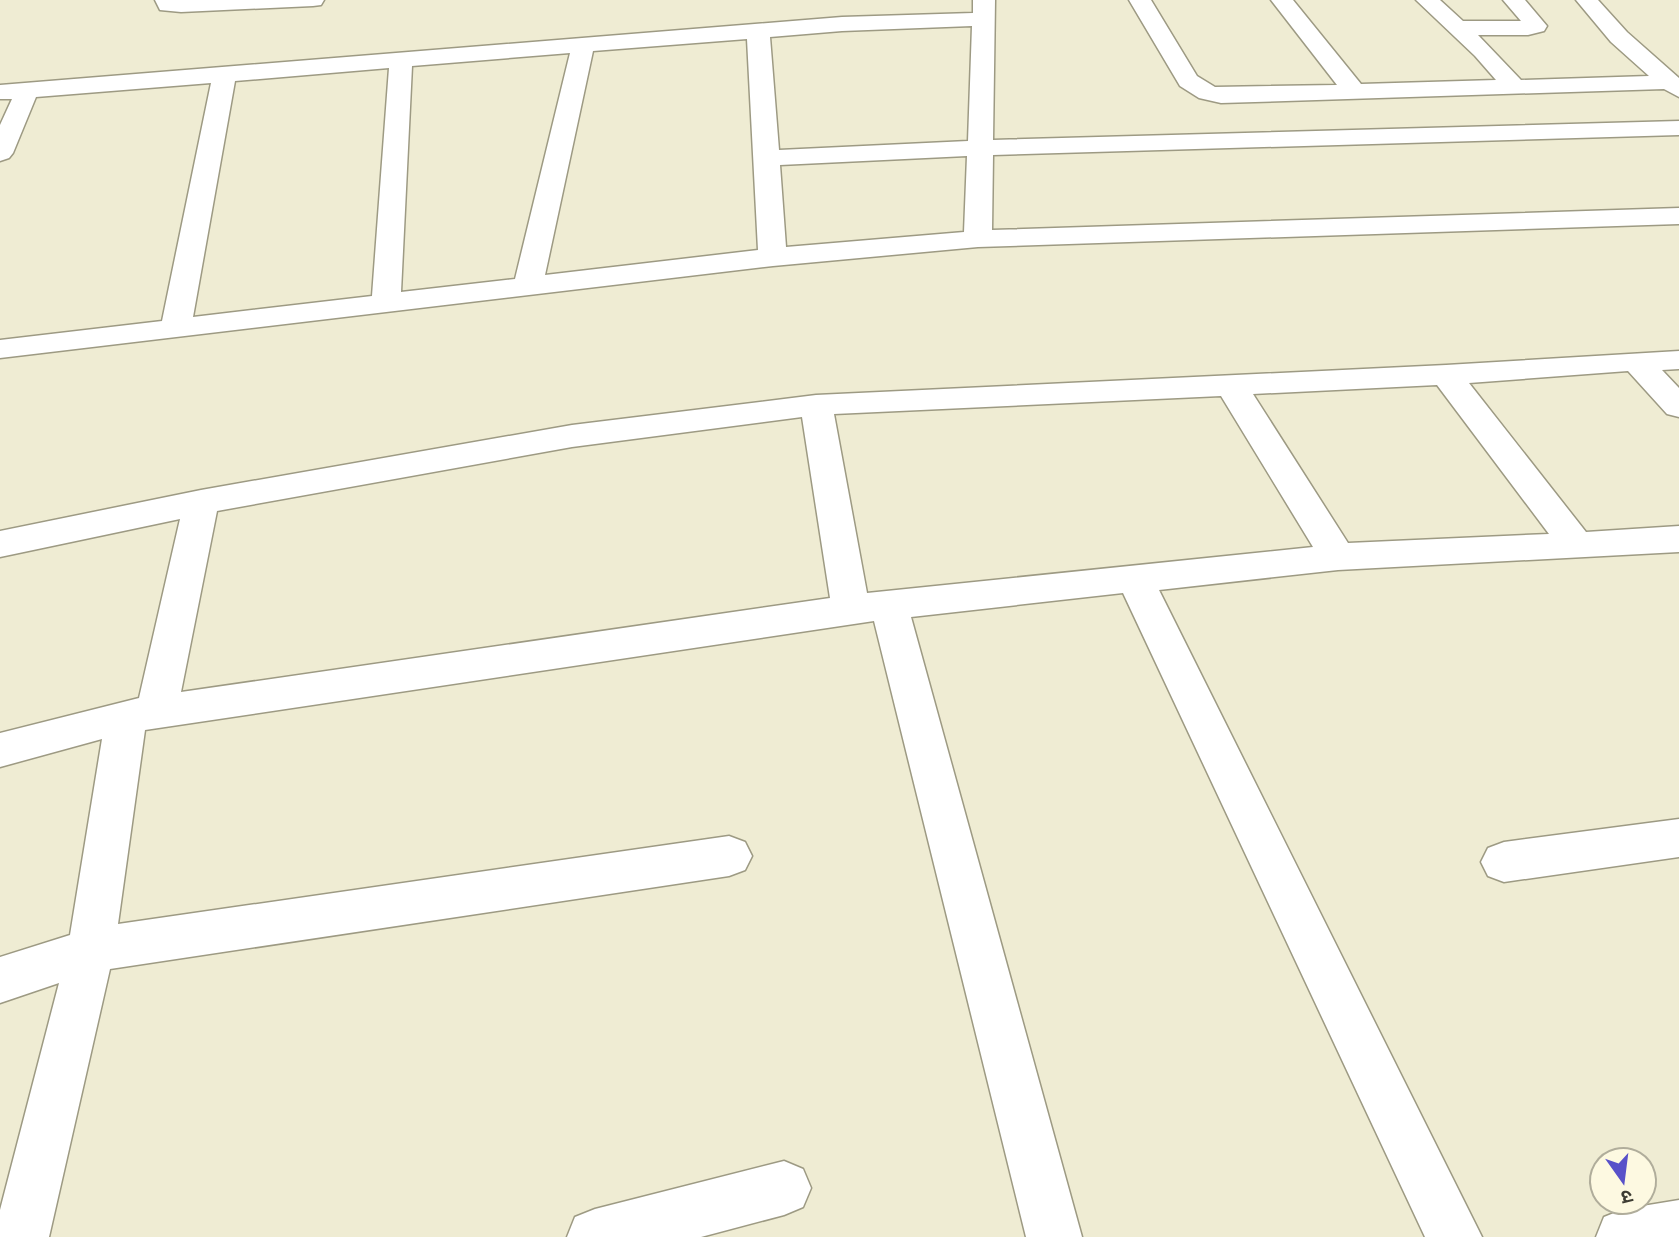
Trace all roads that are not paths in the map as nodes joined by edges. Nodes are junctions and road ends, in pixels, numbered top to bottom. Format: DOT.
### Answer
graph roads {
  1 [pos="166,0"];
  2 [pos="305,0"];
  3 [pos="313,0"];
  4 [pos="1140,0"];
  5 [pos="1282,0"];
  6 [pos="1427,0"];
  7 [pos="1514,0"];
  8 [pos="1587,0"];
  9 [pos="983,10"];
  10 [pos="1458,28"];
  11 [pos="758,31"];
  12 [pos="583,45"];
  13 [pos="401,60"];
  14 [pos="225,74"];
  15 [pos="1675,86"];
  16 [pos="1515,87"];
  17 [pos="27,91"];
  18 [pos="0,92"];
  19 [pos="1355,92"];
  20 [pos="1679,128"];
  21 [pos="981,146"];
  22 [pos="0,153"];
  23 [pos="768,158"];
  24 [pos="1679,216"];
  25 [pos="978,239"];
  26 [pos="773,257"];
  27 [pos="527,285"];
  28 [pos="386,303"];
  29 [pos="175,330"];
  30 [pos="0,349"];
  31 [pos="1679,360"];
  32 [pos="1636,361"];
  33 [pos="1446,375"];
  34 [pos="1232,387"];
  35 [pos="816,405"];
  36 [pos="1679,407"];
  37 [pos="201,502"];
  38 [pos="1679,538"];
  39 [pos="0,544"];
  40 [pos="1577,545"];
  41 [pos="1338,557"];
  42 [pos="1135,579"];
  43 [pos="870,607"];
  44 [pos="141,714"];
  45 [pos="0,750"];
  46 [pos="1679,838"];
  47 [pos="729,856"];
  48 [pos="1504,862"];
  49 [pos="91,950"];
  50 [pos="0,980"];
  51 [pos="784,1188"];
  52 [pos="1679,1228"];
  53 [pos="21,1237"];
  54 [pos="595,1237"];
  55 [pos="1054,1237"];
  56 [pos="1454,1237"];
  57 [pos="1624,1237"];
  1 -- 2 [label="street"];
  2 -- 3 [label="street"];
  4 -- 19 [label="street"];
  5 -- 19 [label="street"];
  6 -- 10 [label="street"];
  7 -- 10 [label="street"];
  8 -- 15 [label="street"];
  9 -- 11 [label="street"];
  9 -- 21 [label="street"];
  10 -- 16 [label="street"];
  11 -- 12 [label="street"];
  11 -- 23 [label="street"];
  12 -- 13 [label="street"];
  12 -- 27 [label="street"];
  13 -- 14 [label="street"];
  13 -- 28 [label="street"];
  14 -- 17 [label="street"];
  14 -- 29 [label="street"];
  15 -- 16 [label="street"];
  16 -- 19 [label="street"];
  17 -- 18 [label="street"];
  17 -- 22 [label="street"];
  20 -- 21 [label="street"];
  21 -- 23 [label="street"];
  21 -- 25 [label="street"];
  23 -- 26 [label="street"];
  24 -- 25 [label="street"];
  25 -- 26 [label="street"];
  26 -- 27 [label="street"];
  27 -- 28 [label="street"];
  28 -- 29 [label="street"];
  29 -- 30 [label="street"];
  31 -- 32 [label="street"];
  32 -- 33 [label="street"];
  32 -- 36 [label="street"];
  33 -- 34 [label="street"];
  33 -- 40 [label="street"];
  34 -- 35 [label="street"];
  34 -- 41 [label="street"];
  35 -- 37 [label="street"];
  35 -- 43 [label="street"];
  37 -- 39 [label="street"];
  37 -- 44 [label="street"];
  38 -- 40 [label="street"];
  40 -- 41 [label="street"];
  41 -- 42 [label="street"];
  42 -- 43 [label="street"];
  42 -- 56 [label="street"];
  43 -- 44 [label="street"];
  43 -- 55 [label="street"];
  44 -- 45 [label="street"];
  44 -- 49 [label="street"];
  46 -- 48 [label="street"];
  47 -- 49 [label="street"];
  49 -- 50 [label="street"];
  49 -- 53 [label="street"];
  51 -- 54 [label="street"];
  52 -- 57 [label="street"];
}
